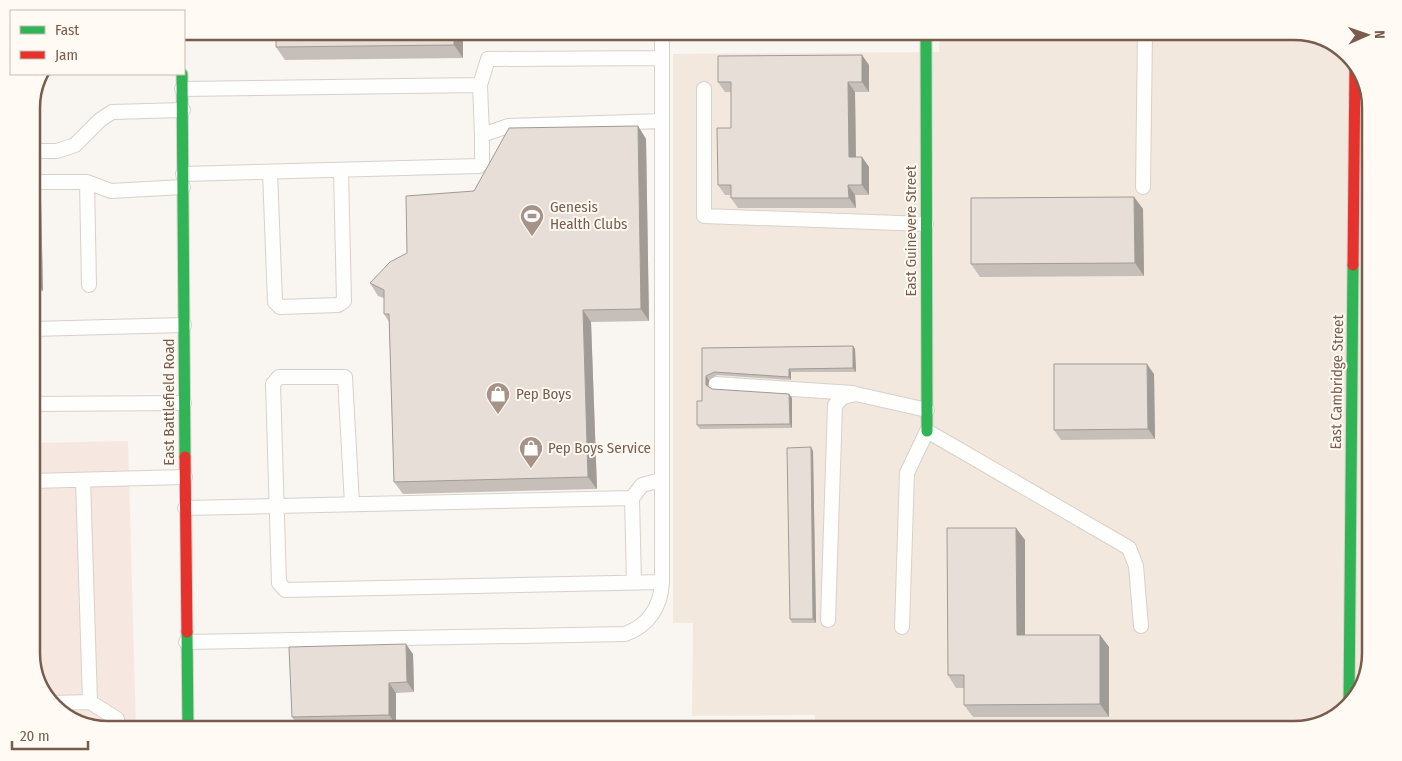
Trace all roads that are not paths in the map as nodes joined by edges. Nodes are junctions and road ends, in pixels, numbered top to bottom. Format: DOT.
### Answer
graph roads {
  1 [pos="662,40"];
  2 [pos="926,40"];
  3 [pos="1145,40"];
  4 [pos="662,58"];
  5 [pos="182,75"];
  6 [pos="1355,78"];
  7 [pos="480,85"];
  8 [pos="182,89"];
  9 [pos="704,89"];
  10 [pos="183,110"];
  11 [pos="662,121"];
  12 [pos="482,135"];
  13 [pos="40,151"];
  14 [pos="341,170"];
  15 [pos="270,172"];
  16 [pos="183,181"];
  17 [pos="40,182"];
  18 [pos="88,182"];
  19 [pos="1143,187"];
  20 [pos="926,224"];
  21 [pos="89,285"];
  22 [pos="184,325"];
  23 [pos="40,329"];
  24 [pos="716,384"];
  25 [pos="856,394"];
  26 [pos="184,403"];
  27 [pos="40,404"];
  28 [pos="927,410"];
  29 [pos="927,431"];
  30 [pos="185,477"];
  31 [pos="83,480"];
  32 [pos="661,480"];
  33 [pos="40,481"];
  34 [pos="632,498"];
  35 [pos="352,504"];
  36 [pos="278,506"];
  37 [pos="185,508"];
  38 [pos="634,582"];
  39 [pos="662,582"];
  40 [pos="828,620"];
  41 [pos="1140,626"];
  42 [pos="902,627"];
  43 [pos="186,642"];
  44 [pos="1349,693"];
  45 [pos="90,702"];
  46 [pos="62,703"];
  47 [pos="117,721"];
  48 [pos="188,721"];
  1 -- 4 [label="lane"];
  2 -- 20 [label="street, East Guinevere Street"];
  3 -- 19 [label="lane"];
  4 -- 7 [label="lane"];
  4 -- 11 [label="lane"];
  5 -- 8 [label="street, East Battlefield Road"];
  6 -- 44 [label="street, East Cambridge Street"];
  7 -- 8 [label="lane"];
  7 -- 12 [label="lane"];
  8 -- 10 [label="street, East Battlefield Road"];
  9 -- 20 [label="lane"];
  10 -- 13 [label="lane"];
  10 -- 16 [label="street, East Battlefield Road"];
  11 -- 12 [label="lane"];
  11 -- 32 [label="lane"];
  12 -- 14 [label="lane"];
  14 -- 15 [label="lane"];
  14 -- 15 [label="lane"];
  15 -- 16 [label="lane"];
  16 -- 18 [label="lane"];
  16 -- 22 [label="street, East Battlefield Road"];
  17 -- 18 [label="lane"];
  18 -- 21 [label="lane"];
  20 -- 28 [label="street, East Guinevere Street"];
  22 -- 23 [label="lane"];
  22 -- 26 [label="street, East Battlefield Road"];
  24 -- 25 [label="lane"];
  25 -- 28 [label="lane"];
  25 -- 40 [label="lane"];
  26 -- 27 [label="lane"];
  26 -- 30 [label="street, East Battlefield Road"];
  28 -- 29 [label="street, East Guinevere Street"];
  29 -- 41 [label="lane"];
  29 -- 42 [label="lane"];
  30 -- 31 [label="lane"];
  30 -- 37 [label="street, East Battlefield Road"];
  31 -- 33 [label="lane"];
  31 -- 45 [label="lane"];
  32 -- 34 [label="lane"];
  32 -- 39 [label="lane"];
  34 -- 35 [label="lane"];
  34 -- 38 [label="lane"];
  35 -- 36 [label="lane"];
  35 -- 36 [label="lane"];
  36 -- 37 [label="lane"];
  36 -- 38 [label="lane"];
  37 -- 43 [label="street, East Battlefield Road"];
  38 -- 39 [label="lane"];
  39 -- 43 [label="lane"];
  43 -- 48 [label="street, East Battlefield Road"];
  45 -- 46 [label="lane"];
  45 -- 47 [label="lane"];
}
